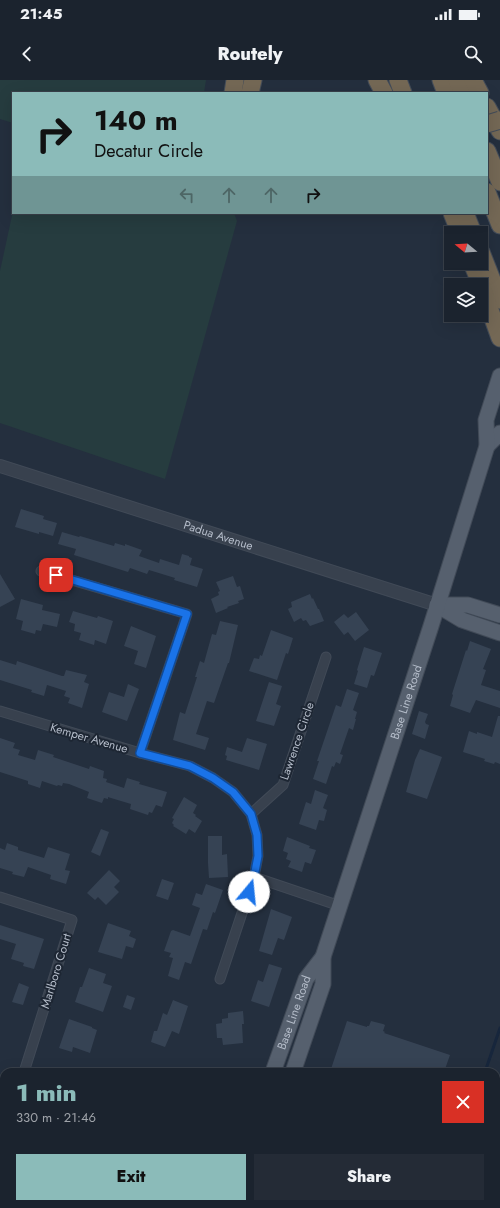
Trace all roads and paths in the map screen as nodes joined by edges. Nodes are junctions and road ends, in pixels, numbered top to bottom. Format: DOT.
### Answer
graph roads {
  1 [pos="235,80"];
  2 [pos="253,80"];
  3 [pos="376,80"];
  4 [pos="398,80"];
  5 [pos="410,80"];
  6 [pos="441,80"];
  7 [pos="457,80"];
  8 [pos="473,80"];
  9 [pos="233,92"];
  10 [pos="250,92"];
  11 [pos="383,92"];
  12 [pos="403,92"];
  13 [pos="415,92"];
  14 [pos="446,92"];
  15 [pos="463,92"];
  16 [pos="479,92"];
  17 [pos="500,101"];
  18 [pos="488,106"];
  19 [pos="488,108"];
  20 [pos="500,120"];
  21 [pos="488,124"];
  22 [pos="500,131"];
  23 [pos="488,153"];
  24 [pos="500,182"];
  25 [pos="488,195"];
  26 [pos="452,214"];
  27 [pos="465,214"];
  28 [pos="500,225"];
  29 [pos="457,226"];
  30 [pos="470,226"];
  31 [pos="488,270"];
  32 [pos="500,300"];
  33 [pos="488,305"];
  34 [pos="500,338"];
  35 [pos="500,376"];
  36 [pos="500,433"];
  37 [pos="488,446"];
  38 [pos="0,466"];
  39 [pos="41,571"];
  40 [pos="437,605"];
  41 [pos="500,615"];
  42 [pos="500,633"];
  43 [pos="326,657"];
  44 [pos="0,711"];
  45 [pos="140,753"];
  46 [pos="251,814"];
  47 [pos="254,877"];
  48 [pos="0,897"];
  49 [pos="340,906"];
  50 [pos="323,957"];
  51 [pos="220,979"];
  52 [pos="25,1068"];
  53 [pos="275,1068"];
  54 [pos="294,1068"];
  1 -- 9 [label="highway"];
  2 -- 10 [label="highway"];
  3 -- 11 [label="highway"];
  4 -- 12 [label="highway"];
  5 -- 13 [label="highway"];
  6 -- 14 [label="highway"];
  7 -- 15 [label="highway"];
  8 -- 16 [label="highway"];
  17 -- 18 [label="highway"];
  19 -- 22 [label="highway"];
  20 -- 21 [label="highway, bridge"];
  23 -- 24 [label="highway"];
  25 -- 28 [label="highway"];
  26 -- 29 [label="highway"];
  27 -- 30 [label="highway"];
  31 -- 32 [label="highway"];
  33 -- 34 [label="highway"];
  35 -- 37 [label="main road, Base Line Road"];
  36 -- 37 [label="main road, Base Line Road"];
  37 -- 40 [label="main road, Base Line Road"];
  38 -- 40 [label="street, Padua Avenue"];
  39 -- 45 [label="street"];
  40 -- 41 [label="main road"];
  40 -- 42 [label="main road"];
  40 -- 49 [label="main road, Base Line Road"];
  43 -- 46 [label="street, Lawrence Circle"];
  44 -- 45 [label="street, Kemper Avenue"];
  45 -- 46 [label="street, Kemper Avenue"];
  46 -- 47 [label="street, Kemper Avenue"];
  47 -- 49 [label="street"];
  47 -- 51 [label="street, Kemper Avenue"];
  48 -- 52 [label="street, Marlboro Court"];
  49 -- 50 [label="main road, Base Line Road"];
  50 -- 53 [label="main road, Base Line Road"];
  50 -- 54 [label="main road, Base Line Road"];
}
